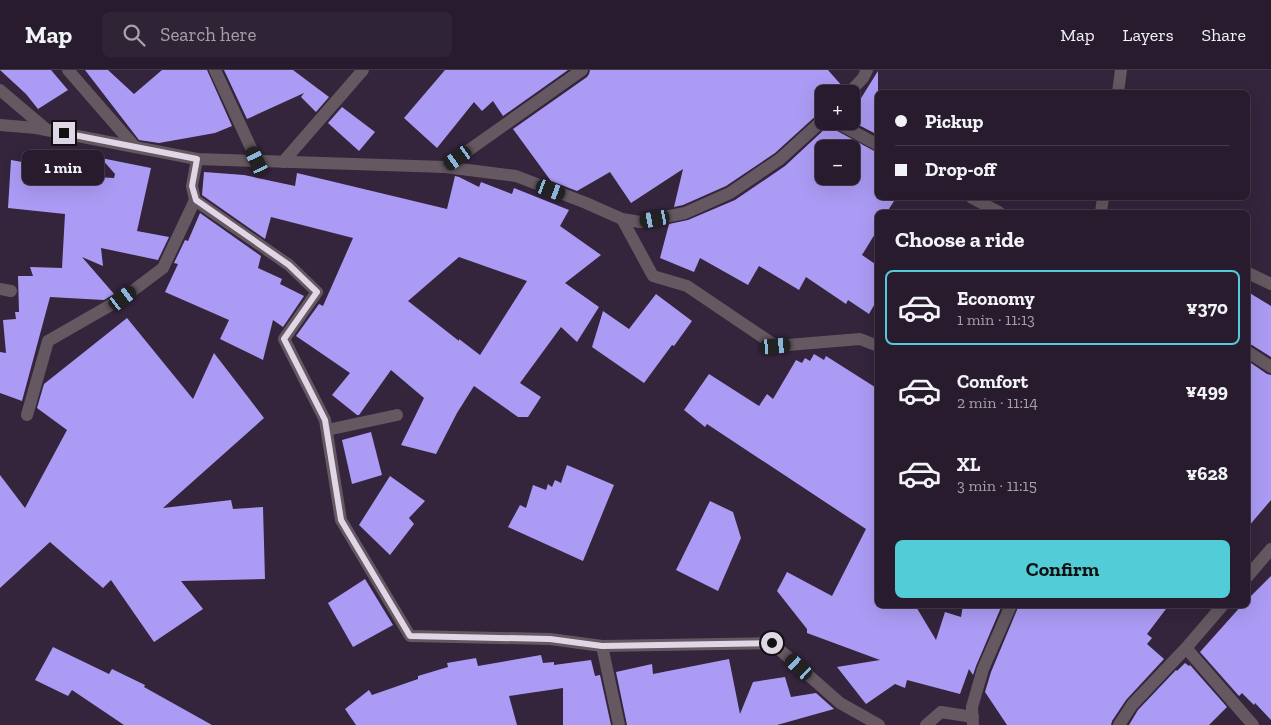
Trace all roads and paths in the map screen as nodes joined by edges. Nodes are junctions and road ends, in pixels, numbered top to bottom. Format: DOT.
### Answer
graph roads {
  1 [pos="68,70"];
  2 [pos="215,70"];
  3 [pos="363,70"];
  4 [pos="582,70"];
  5 [pos="867,70"];
  6 [pos="1121,70"];
  7 [pos="856,85"];
  8 [pos="0,90"];
  9 [pos="1118,90"];
  10 [pos="0,125"];
  11 [pos="815,127"];
  12 [pos="47,130"];
  13 [pos="850,130"];
  14 [pos="875,143"];
  15 [pos="135,147"];
  16 [pos="197,159"];
  17 [pos="257,161"];
  18 [pos="284,162"];
  19 [pos="445,167"];
  20 [pos="196,200"];
  21 [pos="976,200"];
  22 [pos="995,210"];
  23 [pos="622,219"];
  24 [pos="1250,274"];
  25 [pos="1271,284"];
  26 [pos="875,345"];
  27 [pos="1250,353"];
  28 [pos="1271,367"];
  29 [pos="27,415"];
  30 [pos="397,415"];
  31 [pos="327,430"];
  32 [pos="1271,549"];
  33 [pos="1250,574"];
  34 [pos="1010,608"];
  35 [pos="1220,608"];
  36 [pos="602,646"];
  37 [pos="1186,648"];
  38 [pos="973,721"];
  39 [pos="619,725"];
  40 [pos="878,725"];
  41 [pos="926,725"];
  42 [pos="1118,725"];
  43 [pos="1253,725"];
  1 -- 15 [label="street"];
  2 -- 17 [label="street"];
  3 -- 18 [label="street"];
  4 -- 19 [label="street"];
  5 -- 7 [label="street"];
  6 -- 9 [label="street"];
  8 -- 12 [label="street"];
  10 -- 12 [label="street"];
  11 -- 23 [label="street"];
  12 -- 15 [label="street"];
  13 -- 14 [label="street"];
  15 -- 16 [label="street"];
  16 -- 17 [label="street"];
  16 -- 20 [label="street"];
  17 -- 18 [label="street"];
  18 -- 19 [label="street"];
  19 -- 23 [label="street"];
  20 -- 29 [label="street"];
  20 -- 31 [label="street"];
  21 -- 22 [label="street"];
  23 -- 26 [label="street"];
  24 -- 25 [label="street"];
  27 -- 28 [label="street"];
  30 -- 31 [label="street"];
  31 -- 36 [label="street"];
  32 -- 33 [label="street"];
  34 -- 38 [label="street"];
  35 -- 37 [label="street"];
  36 -- 39 [label="street"];
  36 -- 40 [label="street"];
  37 -- 42 [label="street"];
  37 -- 43 [label="street"];
  38 -- 41 [label="street"];
}
